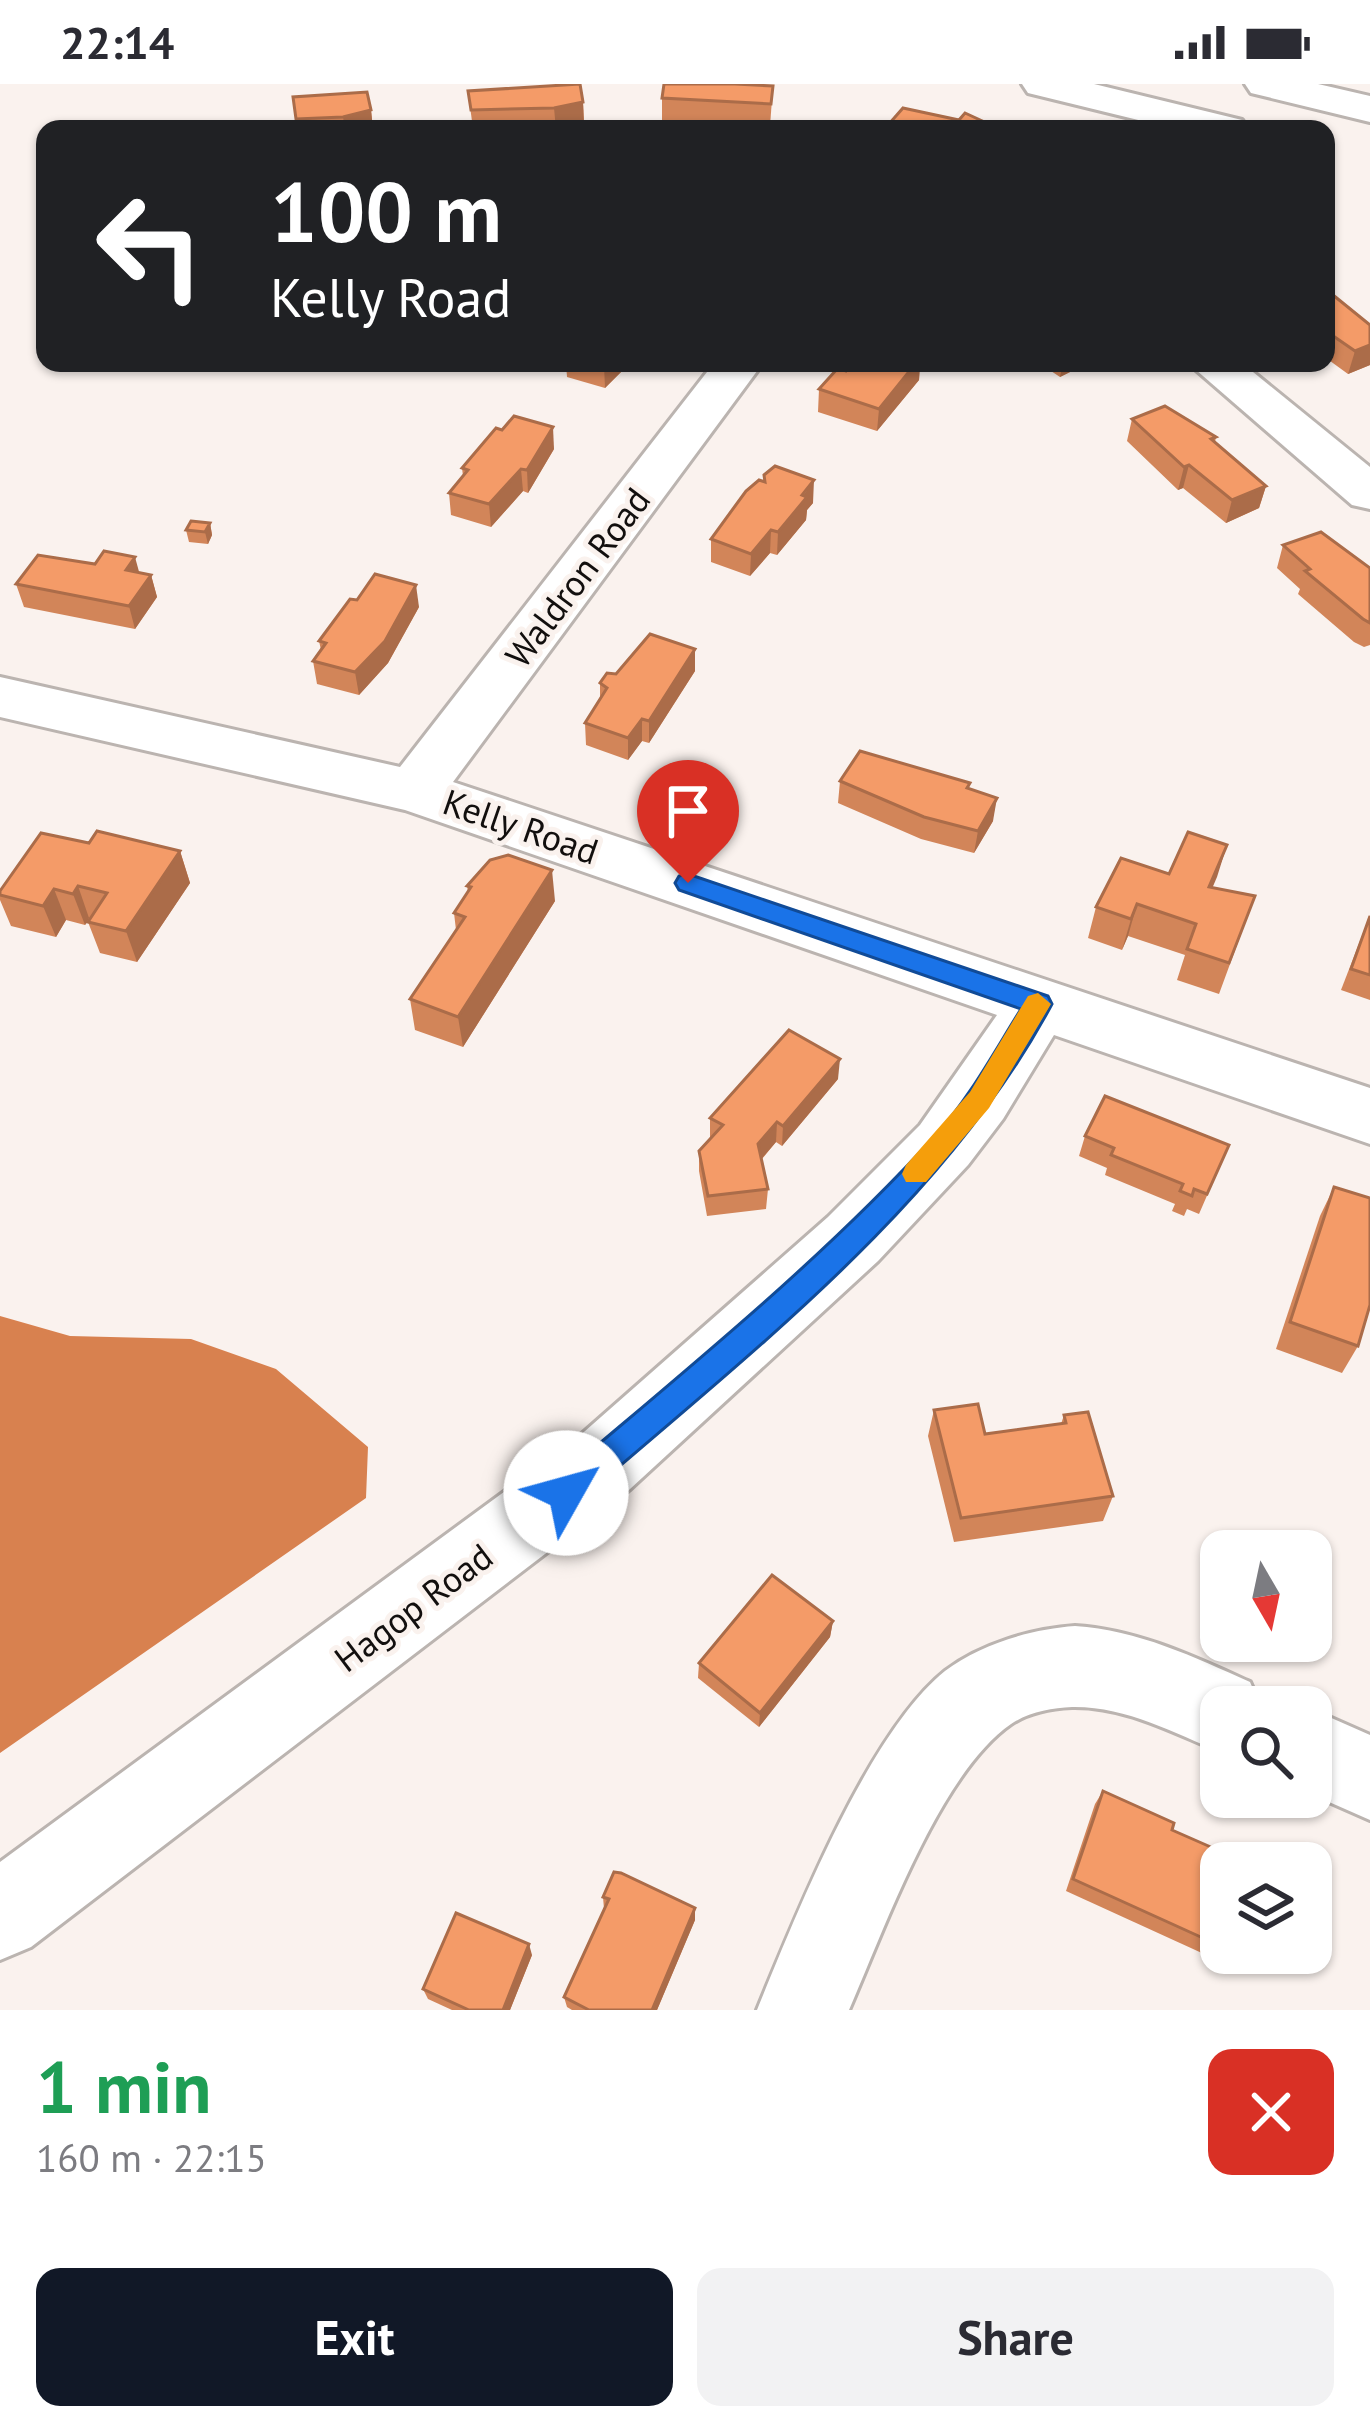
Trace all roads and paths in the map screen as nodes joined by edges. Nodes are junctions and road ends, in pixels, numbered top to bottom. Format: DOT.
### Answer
graph roads {
  1 [pos="1043,84"];
  2 [pos="1266,84"];
  3 [pos="1370,110"];
  4 [pos="1190,120"];
  5 [pos="732,372"];
  6 [pos="1223,372"];
  7 [pos="1370,493"];
  8 [pos="0,697"];
  9 [pos="414,791"];
  10 [pos="1039,1004"];
  11 [pos="1370,1116"];
  12 [pos="1200,1702"];
  13 [pos="1332,1761"];
  14 [pos="1370,1778"];
  15 [pos="0,1916"];
  16 [pos="802,2010"];
  1 -- 4 [label="street"];
  2 -- 3 [label="street"];
  5 -- 9 [label="street, Waldron Road"];
  6 -- 7 [label="street"];
  8 -- 9 [label="street, Kelly Road"];
  9 -- 10 [label="street, Kelly Road"];
  10 -- 11 [label="street, Kelly Road"];
  10 -- 15 [label="street, Hagop Road"];
  12 -- 16 [label="street"];
  13 -- 14 [label="street"];
}
